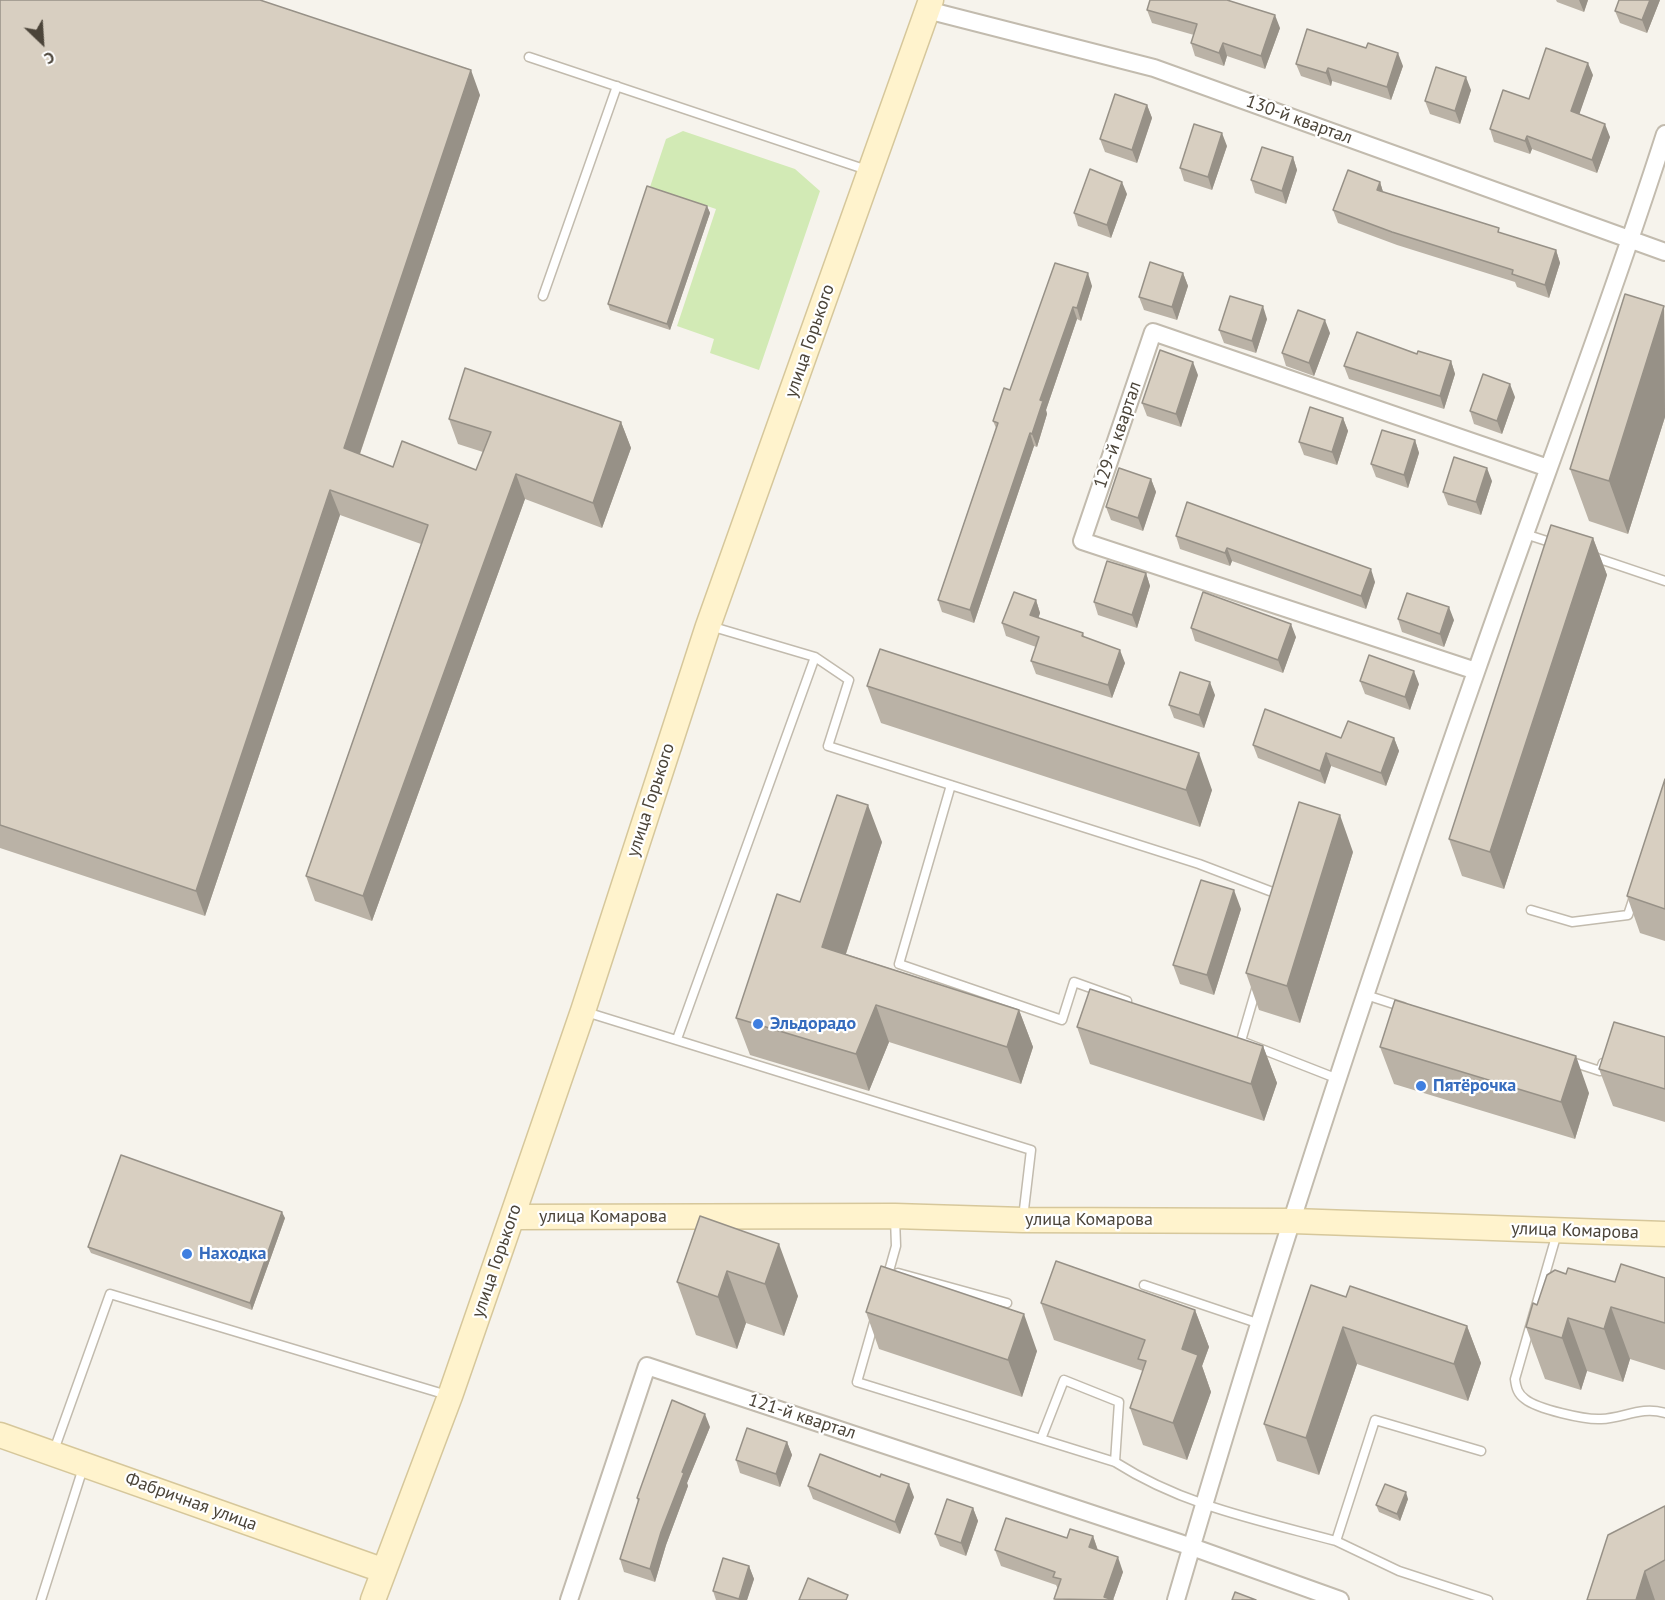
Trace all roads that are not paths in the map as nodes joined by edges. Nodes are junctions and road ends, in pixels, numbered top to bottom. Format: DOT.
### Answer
graph roads {
  1 [pos="929,5"];
  2 [pos="529,57"];
  3 [pos="617,86"];
  4 [pos="1665,134"];
  5 [pos="870,171"];
  6 [pos="1631,240"];
  7 [pos="1665,252"];
  8 [pos="543,296"];
  9 [pos="1548,468"];
  10 [pos="1525,534"];
  11 [pos="1568,548"];
  12 [pos="1579,552"];
  13 [pos="1665,581"];
  14 [pos="708,626"];
  15 [pos="815,657"];
  16 [pos="1476,671"];
  17 [pos="951,785"];
  18 [pos="1639,882"];
  19 [pos="1276,909"];
  20 [pos="1532,910"];
  21 [pos="1260,974"];
  22 [pos="1366,995"];
  23 [pos="1141,1006"];
  24 [pos="1411,1010"];
  25 [pos="583,1011"];
  26 [pos="1229,1037"];
  27 [pos="677,1038"];
  28 [pos="1241,1041"];
  29 [pos="1608,1049"];
  30 [pos="1556,1056"];
  31 [pos="1338,1079"];
  32 [pos="895,1216"];
  33 [pos="512,1217"];
  34 [pos="1023,1220"];
  35 [pos="1293,1221"];
  36 [pos="1558,1230"];
  37 [pos="1665,1234"];
  38 [pos="889,1270"];
  39 [pos="1144,1285"];
  40 [pos="883,1293"];
  41 [pos="1007,1303"];
  42 [pos="879,1304"];
  43 [pos="1261,1324"];
  44 [pos="450,1396"];
  45 [pos="1665,1413"];
  46 [pos="0,1435"];
  47 [pos="1041,1439"];
  48 [pos="1481,1452"];
  49 [pos="53,1453"];
  50 [pos="1115,1462"];
  51 [pos="84,1464"];
  52 [pos="1204,1505"];
  53 [pos="1336,1540"];
  54 [pos="1192,1547"];
  55 [pos="382,1570"];
  56 [pos="41,1600"];
  57 [pos="373,1600"];
  58 [pos="569,1600"];
  59 [pos="1176,1600"];
  60 [pos="1340,1600"];
  61 [pos="1488,1600"];
  1 -- 5 [label="main road, улица Горького"];
  1 -- 6 [label="street, 130-й квартал"];
  2 -- 3 [label="lane"];
  3 -- 5 [label="lane"];
  3 -- 8 [label="lane"];
  4 -- 6 [label="street"];
  5 -- 14 [label="main road, улица Горького"];
  6 -- 7 [label="street, 130-й квартал"];
  6 -- 9 [label="street"];
  9 -- 10 [label="street"];
  9 -- 16 [label="street, 129-й квартал"];
  10 -- 11 [label="lane"];
  10 -- 16 [label="street"];
  12 -- 13 [label="lane"];
  14 -- 15 [label="lane"];
  14 -- 25 [label="main road, улица Горького"];
  15 -- 17 [label="lane"];
  15 -- 27 [label="lane"];
  16 -- 22 [label="street"];
  17 -- 19 [label="lane"];
  17 -- 23 [label="lane"];
  18 -- 20 [label="lane"];
  21 -- 28 [label="lane"];
  22 -- 24 [label="lane"];
  22 -- 31 [label="street"];
  25 -- 27 [label="lane"];
  25 -- 33 [label="main road, улица Горького"];
  26 -- 28 [label="lane"];
  27 -- 34 [label="lane"];
  28 -- 31 [label="lane"];
  29 -- 30 [label="lane"];
  31 -- 35 [label="street"];
  32 -- 33 [label="main road, улица Комарова"];
  32 -- 34 [label="main road, улица Комарова"];
  32 -- 38 [label="lane"];
  33 -- 44 [label="main road, улица Горького"];
  34 -- 35 [label="main road, улица Комарова"];
  35 -- 36 [label="main road, улица Комарова"];
  35 -- 43 [label="street"];
  36 -- 37 [label="main road, улица Комарова"];
  36 -- 45 [label="lane"];
  38 -- 40 [label="lane"];
  38 -- 41 [label="lane"];
  39 -- 43 [label="lane"];
  42 -- 47 [label="lane"];
  43 -- 52 [label="street"];
  44 -- 49 [label="lane"];
  44 -- 55 [label="main road, улица Горького"];
  46 -- 49 [label="main road, Фабричная улица"];
  47 -- 50 [label="lane"];
  47 -- 50 [label="lane"];
  48 -- 53 [label="lane"];
  49 -- 51 [label="main road, Фабричная улица"];
  50 -- 52 [label="lane"];
  51 -- 55 [label="main road, Фабричная улица"];
  51 -- 56 [label="lane"];
  52 -- 53 [label="lane"];
  52 -- 54 [label="street"];
  53 -- 61 [label="lane"];
  54 -- 58 [label="street, 121-й квартал"];
  54 -- 59 [label="street"];
  54 -- 60 [label="street"];
  55 -- 57 [label="main road, улица Горького"];
}
